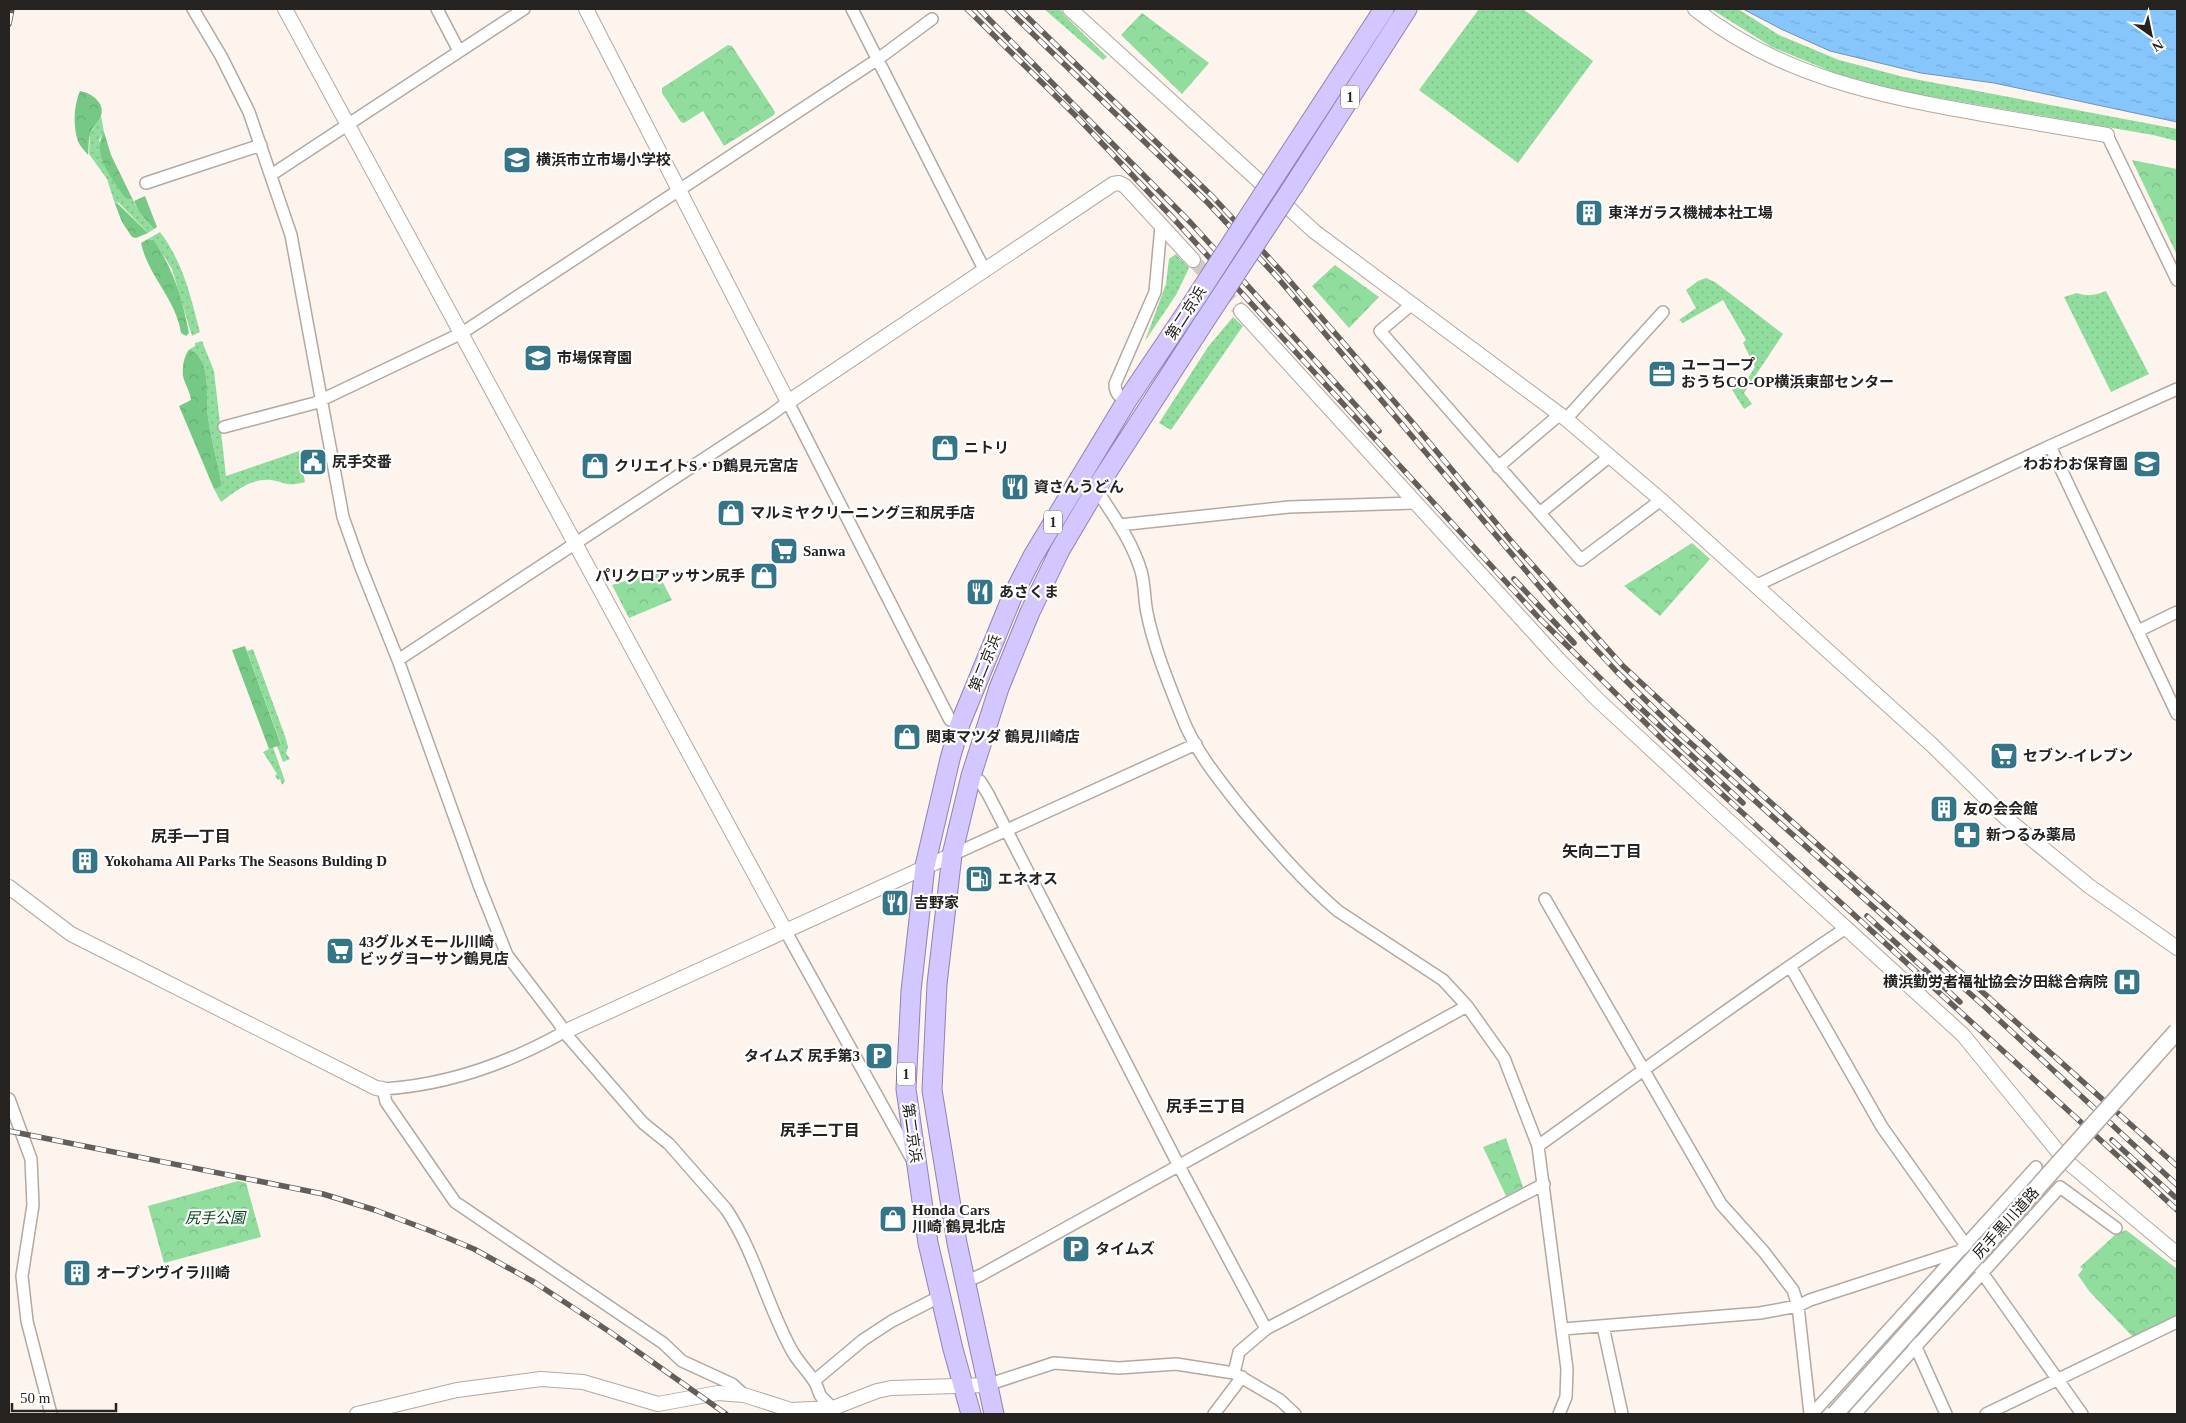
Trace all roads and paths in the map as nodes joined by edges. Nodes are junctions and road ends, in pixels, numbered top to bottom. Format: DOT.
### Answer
graph roads {
  1 [pos="193,9"];
  2 [pos="285,9"];
  3 [pos="437,9"];
  4 [pos="524,9"];
  5 [pos="586,9"];
  6 [pos="852,9"];
  7 [pos="1070,9"];
  8 [pos="1384,9"];
  9 [pos="1407,9"];
  10 [pos="1695,9"];
  11 [pos="932,19"];
  12 [pos="459,51"];
  13 [pos="878,59"];
  14 [pos="348,124"];
  15 [pos="2107,136"];
  16 [pos="261,145"];
  17 [pos="271,175"];
  18 [pos="146,183"];
  19 [pos="680,190"];
  20 [pos="1161,226"];
  21 [pos="1193,260"];
  22 [pos="985,271"];
  23 [pos="2177,280"];
  24 [pos="1412,304"];
  25 [pos="1241,311"];
  26 [pos="1663,312"];
  27 [pos="462,333"];
  28 [pos="2177,389"];
  29 [pos="322,398"];
  30 [pos="788,402"];
  31 [pos="1126,402"];
  32 [pos="1563,417"];
  33 [pos="224,427"];
  34 [pos="2050,446"];
  35 [pos="1610,456"];
  36 [pos="1498,467"];
  37 [pos="1096,488"];
  38 [pos="1661,500"];
  39 [pos="1414,503"];
  40 [pos="1541,512"];
  41 [pos="1119,525"];
  42 [pos="575,544"];
  43 [pos="1756,586"];
  44 [pos="2177,612"];
  45 [pos="2138,631"];
  46 [pos="398,660"];
  47 [pos="2177,714"];
  48 [pos="960,724"];
  49 [pos="1196,744"];
  50 [pos="971,776"];
  51 [pos="1005,832"];
  52 [pos="952,855"];
  53 [pos="926,866"];
  54 [pos="9,887"];
  55 [pos="1544,899"];
  56 [pos="1846,928"];
  57 [pos="785,930"];
  58 [pos="2173,945"];
  59 [pos="1790,966"];
  60 [pos="1467,1006"];
  61 [pos="564,1032"];
  62 [pos="2177,1032"];
  63 [pos="1644,1071"];
  64 [pos="383,1089"];
  65 [pos="9,1099"];
  66 [pos="1538,1146"];
  67 [pos="2064,1159"];
  68 [pos="1179,1166"];
  69 [pos="917,1167"];
  70 [pos="2036,1167"];
  71 [pos="1544,1184"];
  72 [pos="2116,1228"];
  73 [pos="1961,1248"];
  74 [pos="2177,1254"];
  75 [pos="1983,1274"];
  76 [pos="965,1282"];
  77 [pos="941,1296"];
  78 [pos="1798,1306"];
  79 [pos="1901,1317"];
  80 [pos="2177,1322"];
  81 [pos="1603,1326"];
  82 [pos="1266,1329"];
  83 [pos="1563,1329"];
  84 [pos="1917,1348"];
  85 [pos="1238,1375"];
  86 [pos="814,1381"];
  87 [pos="2057,1381"];
  88 [pos="986,1384"];
  89 [pos="964,1386"];
  90 [pos="744,1395"];
  91 [pos="834,1411"];
  92 [pos="51,1414"];
  93 [pos="357,1414"];
  94 [pos="971,1414"];
  95 [pos="994,1414"];
  96 [pos="1214,1414"];
  97 [pos="1295,1414"];
  98 [pos="1559,1414"];
  99 [pos="1622,1414"];
  100 [pos="1811,1414"];
  101 [pos="1835,1414"];
  102 [pos="1855,1414"];
  103 [pos="1946,1414"];
  104 [pos="1986,1414"];
  105 [pos="2082,1414"];
  1 -- 16 [label="street"];
  2 -- 14 [label="street"];
  3 -- 12 [label="street"];
  4 -- 12 [label="street"];
  5 -- 19 [label="street"];
  6 -- 13 [label="street"];
  7 -- 24 [label="street"];
  8 -- 31 [label="highway, 第二京浜 / 1, bridge"];
  9 -- 37 [label="highway, 第二京浜 / 1, bridge"];
  10 -- 15 [label="street"];
  11 -- 13 [label="street"];
  12 -- 14 [label="street"];
  13 -- 19 [label="street"];
  13 -- 22 [label="street"];
  14 -- 17 [label="street"];
  14 -- 27 [label="street"];
  15 -- 23 [label="street"];
  16 -- 17 [label="street"];
  16 -- 18 [label="street"];
  17 -- 29 [label="street"];
  19 -- 27 [label="street"];
  19 -- 30 [label="street"];
  20 -- 21 [label="street"];
  20 -- 22 [label="street"];
  20 -- 31 [label="street"];
  22 -- 30 [label="street"];
  24 -- 32 [label="street"];
  24 -- 36 [label="street"];
  25 -- 39 [label="street"];
  26 -- 32 [label="street"];
  27 -- 29 [label="street"];
  27 -- 42 [label="street"];
  28 -- 34 [label="street"];
  29 -- 33 [label="street"];
  29 -- 46 [label="street"];
  30 -- 42 [label="street"];
  30 -- 48 [label="street"];
  31 -- 48 [label="highway, 第二京浜 / 1"];
  32 -- 35 [label="street"];
  32 -- 36 [label="street"];
  34 -- 43 [label="street"];
  34 -- 45 [label="street"];
  35 -- 38 [label="street"];
  35 -- 40 [label="street"];
  36 -- 40 [label="street"];
  37 -- 41 [label="street"];
  37 -- 50 [label="highway, 第二京浜 / 1"];
  38 -- 40 [label="street"];
  38 -- 43 [label="street"];
  39 -- 41 [label="street"];
  39 -- 56 [label="street"];
  41 -- 49 [label="street"];
  42 -- 46 [label="street"];
  42 -- 57 [label="street"];
  43 -- 58 [label="street"];
  44 -- 45 [label="street"];
  45 -- 47 [label="street"];
  46 -- 61 [label="street"];
  48 -- 53 [label="highway, 第二京浜 / 1"];
  49 -- 51 [label="street"];
  49 -- 60 [label="street"];
  50 -- 51 [label="street"];
  50 -- 52 [label="highway, 第二京浜 / 1"];
  51 -- 52 [label="street"];
  51 -- 68 [label="street"];
  52 -- 53 [label="street"];
  52 -- 76 [label="highway, 第二京浜 / 1"];
  53 -- 57 [label="street"];
  53 -- 69 [label="highway, 第二京浜 / 1"];
  54 -- 64 [label="street"];
  55 -- 63 [label="street"];
  56 -- 59 [label="street"];
  56 -- 67 [label="street"];
  57 -- 61 [label="street"];
  57 -- 69 [label="street"];
  59 -- 63 [label="street"];
  59 -- 73 [label="street"];
  60 -- 66 [label="street"];
  60 -- 68 [label="street"];
  61 -- 64 [label="street"];
  61 -- 86 [label="street"];
  62 -- 67 [label="main road, 尻手黒川道路, bridge"];
  63 -- 66 [label="street"];
  63 -- 78 [label="street"];
  64 -- 90 [label="street"];
  65 -- 92 [label="street"];
  66 -- 71 [label="street"];
  67 -- 74 [label="street"];
  67 -- 101 [label="main road, 尻手黒川道路, bridge"];
  68 -- 76 [label="street"];
  68 -- 82 [label="street"];
  69 -- 77 [label="highway, 第二京浜 / 1"];
  70 -- 73 [label="street"];
  71 -- 82 [label="street"];
  71 -- 83 [label="street"];
  72 -- 75 [label="street"];
  73 -- 75 [label="street"];
  73 -- 78 [label="street"];
  73 -- 79 [label="street"];
  75 -- 84 [label="street"];
  75 -- 87 [label="street"];
  76 -- 88 [label="highway, 第二京浜 / 1"];
  77 -- 86 [label="street"];
  77 -- 89 [label="highway, 第二京浜 / 1"];
  78 -- 81 [label="street"];
  78 -- 100 [label="street"];
  79 -- 84 [label="street"];
  79 -- 100 [label="street"];
  80 -- 87 [label="street"];
  81 -- 83 [label="street"];
  81 -- 99 [label="street"];
  82 -- 85 [label="street"];
  83 -- 98 [label="street"];
  84 -- 102 [label="street"];
  84 -- 103 [label="street"];
  85 -- 88 [label="street"];
  85 -- 96 [label="street"];
  85 -- 97 [label="street"];
  86 -- 91 [label="street"];
  87 -- 104 [label="street"];
  87 -- 105 [label="street"];
  88 -- 89 [label="street"];
  88 -- 95 [label="highway, 第二京浜 / 1"];
  89 -- 91 [label="street"];
  89 -- 94 [label="highway, 第二京浜 / 1"];
  90 -- 91 [label="street"];
  90 -- 93 [label="street"];
}
